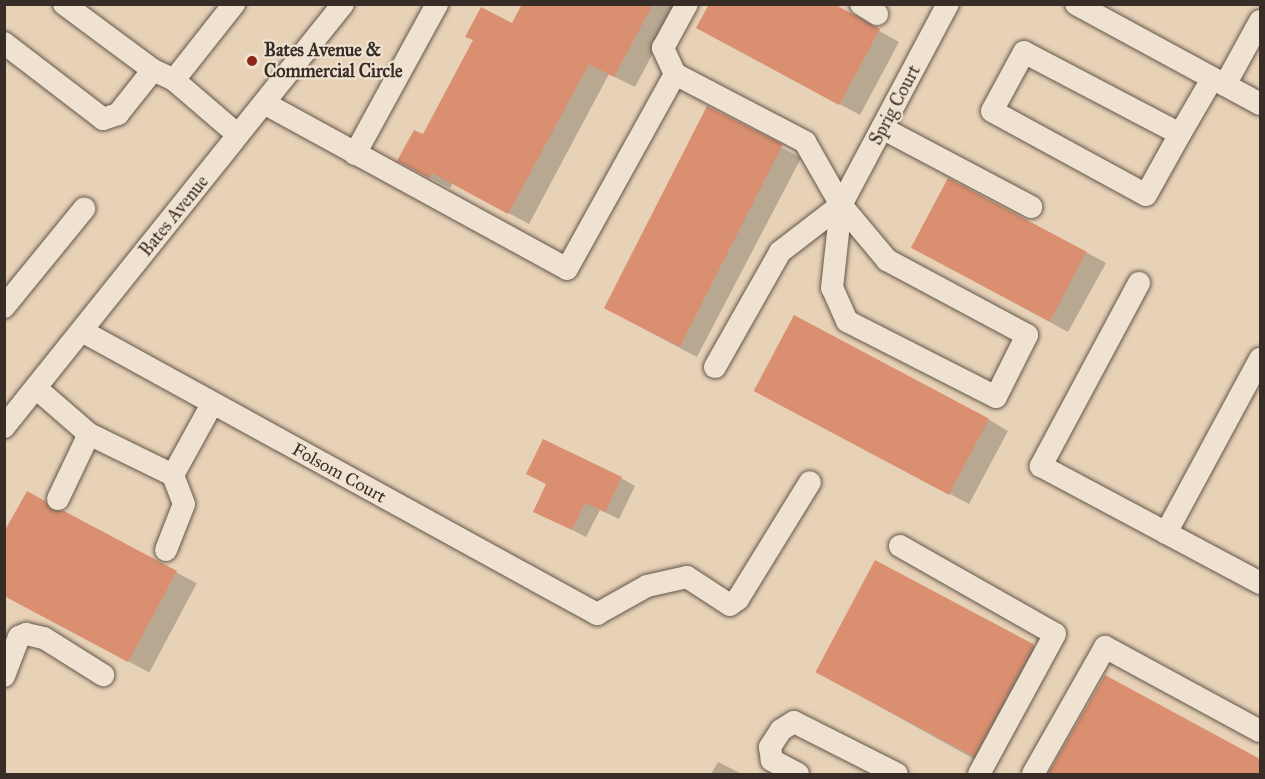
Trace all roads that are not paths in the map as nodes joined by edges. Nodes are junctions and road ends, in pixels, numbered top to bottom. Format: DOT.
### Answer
graph roads {
  1 [pos="64,4"];
  2 [pos="234,4"];
  3 [pos="343,4"];
  4 [pos="436,4"];
  5 [pos="687,4"];
  6 [pos="948,4"];
  7 [pos="1076,4"];
  8 [pos="1260,21"];
  9 [pos="4,43"];
  10 [pos="153,70"];
  11 [pos="675,74"];
  12 [pos="174,80"];
  13 [pos="1218,82"];
  14 [pos="264,103"];
  15 [pos="1260,104"];
  16 [pos="882,128"];
  17 [pos="1180,134"];
  18 [pos="238,135"];
  19 [pos="355,154"];
  20 [pos="842,205"];
  21 [pos="1031,207"];
  22 [pos="84,209"];
  23 [pos="1139,283"];
  24 [pos="4,307"];
  25 [pos="82,331"];
  26 [pos="1260,359"];
  27 [pos="715,368"];
  28 [pos="36,388"];
  29 [pos="212,405"];
  30 [pos="4,427"];
  31 [pos="89,434"];
  32 [pos="173,476"];
  33 [pos="810,482"];
  34 [pos="58,499"];
  35 [pos="1166,533"];
  36 [pos="900,546"];
  37 [pos="166,550"];
  38 [pos="1260,583"];
  39 [pos="103,675"];
  40 [pos="4,676"];
  41 [pos="1260,731"];
  42 [pos="798,774"];
  43 [pos="897,774"];
  44 [pos="979,774"];
  45 [pos="1033,774"];
  1 -- 10 [label="street"];
  2 -- 12 [label="street"];
  3 -- 14 [label="street, Bates Avenue"];
  4 -- 19 [label="street"];
  5 -- 11 [label="street"];
  6 -- 16 [label="street, Sprig Court"];
  7 -- 13 [label="street"];
  8 -- 13 [label="street"];
  9 -- 10 [label="street"];
  10 -- 12 [label="street"];
  11 -- 19 [label="street"];
  11 -- 20 [label="street"];
  12 -- 18 [label="street"];
  13 -- 15 [label="street"];
  13 -- 17 [label="street"];
  14 -- 18 [label="street, Bates Avenue"];
  14 -- 19 [label="street"];
  16 -- 20 [label="street, Sprig Court"];
  16 -- 21 [label="street"];
  17 -- 17 [label="street"];
  18 -- 25 [label="street, Bates Avenue"];
  20 -- 20 [label="street"];
  20 -- 27 [label="street"];
  22 -- 24 [label="street"];
  23 -- 35 [label="street"];
  25 -- 28 [label="street, Bates Avenue"];
  25 -- 29 [label="street, Folsom Court"];
  26 -- 35 [label="street"];
  28 -- 30 [label="street, Bates Avenue"];
  28 -- 31 [label="street"];
  29 -- 32 [label="street"];
  29 -- 33 [label="street, Folsom Court"];
  31 -- 32 [label="street"];
  31 -- 34 [label="street"];
  32 -- 37 [label="street"];
  35 -- 38 [label="street"];
  36 -- 44 [label="street"];
  39 -- 40 [label="street"];
  41 -- 45 [label="street"];
  42 -- 43 [label="street"];
}
